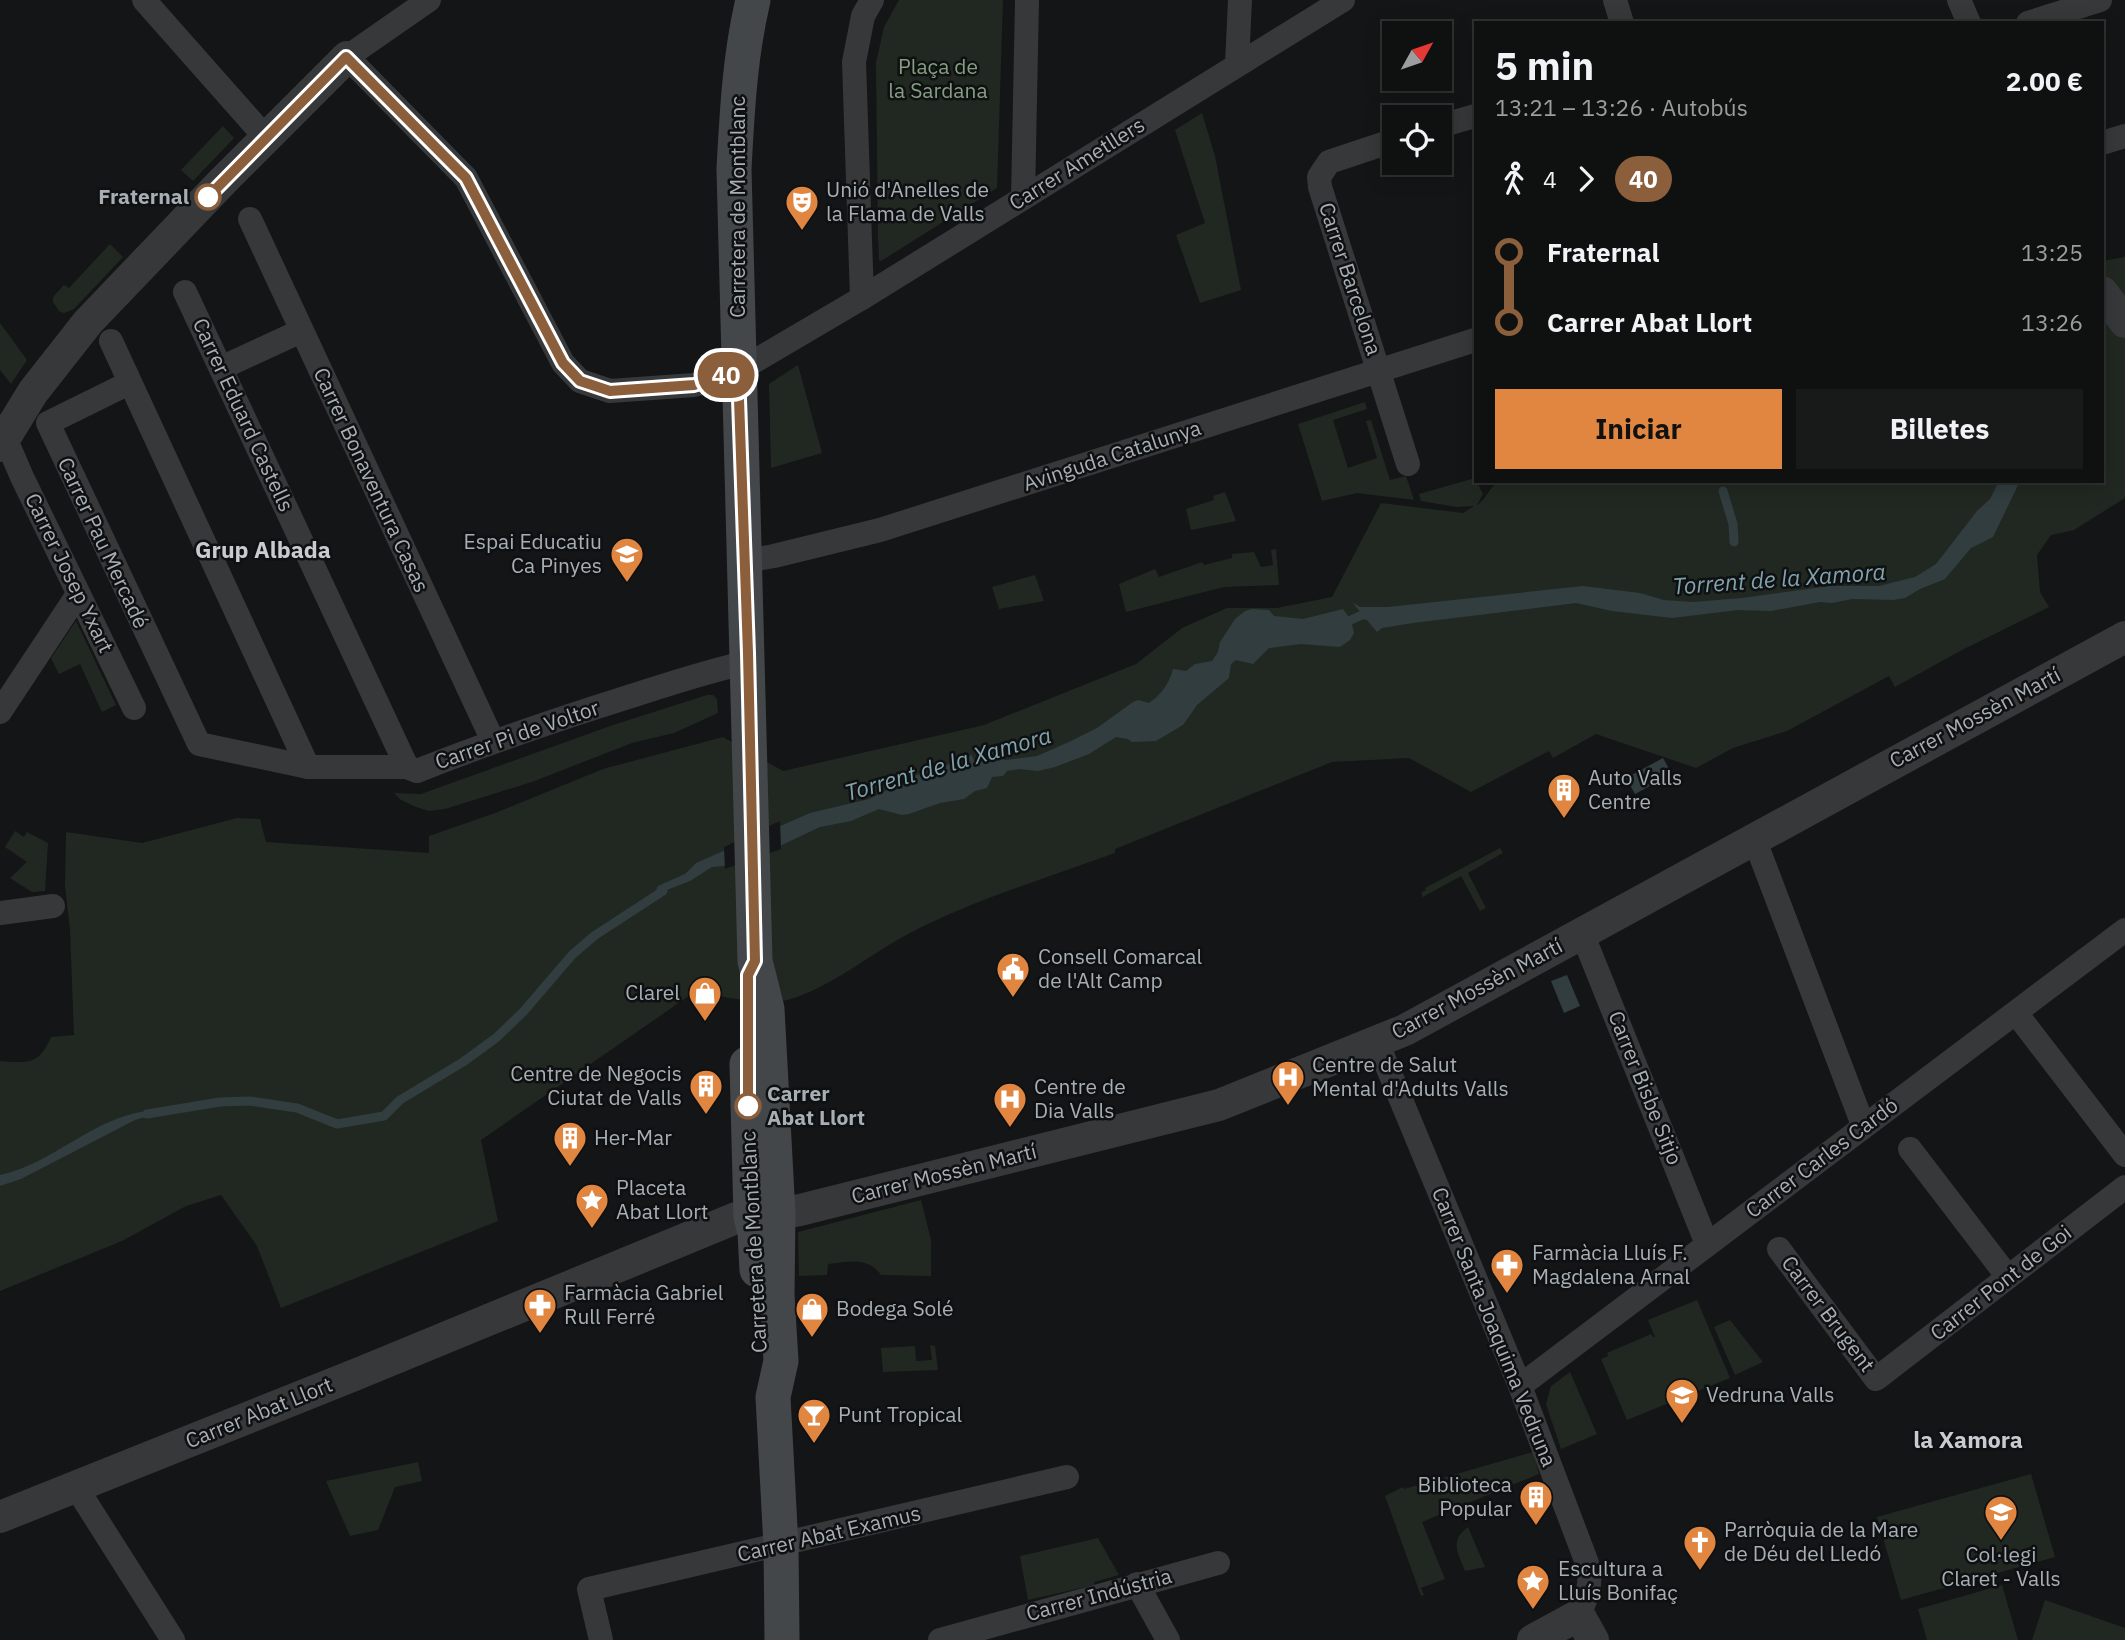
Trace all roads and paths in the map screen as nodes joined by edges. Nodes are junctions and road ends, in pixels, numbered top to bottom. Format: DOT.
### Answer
graph roads {
  1 [pos="144,0"];
  2 [pos="429,0"];
  3 [pos="753,0"];
  4 [pos="872,0"];
  5 [pos="1027,0"];
  6 [pos="1240,0"];
  7 [pos="1343,0"];
  8 [pos="1615,0"];
  9 [pos="1959,0"];
  10 [pos="2100,0"];
  11 [pos="1621,21"];
  12 [pos="1968,21"];
  13 [pos="2034,21"];
  14 [pos="346,57"];
  15 [pos="1237,65"];
  16 [pos="1474,116"];
  17 [pos="1452,123"];
  18 [pos="2125,136"];
  19 [pos="266,138"];
  20 [pos="2104,142"];
  21 [pos="1382,144"];
  22 [pos="1023,198"];
  23 [pos="250,219"];
  24 [pos="185,292"];
  25 [pos="2104,295"];
  26 [pos="862,298"];
  27 [pos="2125,322"];
  28 [pos="302,331"];
  29 [pos="1474,340"];
  30 [pos="111,341"];
  31 [pos="221,368"];
  32 [pos="738,371"];
  33 [pos="1380,371"];
  34 [pos="129,383"];
  35 [pos="2,436"];
  36 [pos="1408,464"];
  37 [pos="746,561"];
  38 [pos="78,594"];
  39 [pos="2125,636"];
  40 [pos="749,662"];
  41 [pos="134,708"];
  42 [pos="0,712"];
  43 [pos="494,741"];
  44 [pos="199,744"];
  45 [pos="308,767"];
  46 [pos="407,767"];
  47 [pos="1754,838"];
  48 [pos="53,906"];
  49 [pos="0,913"];
  50 [pos="2125,930"];
  51 [pos="1582,933"];
  52 [pos="2016,1013"];
  53 [pos="1377,1042"];
  54 [pos="1863,1125"];
  55 [pos="1910,1149"];
  56 [pos="2125,1155"];
  57 [pos="2125,1187"];
  58 [pos="764,1215"];
  59 [pos="1707,1244"];
  60 [pos="1779,1249"];
  61 [pos="2008,1277"];
  62 [pos="1876,1379"];
  63 [pos="1520,1386"];
  64 [pos="773,1397"];
  65 [pos="1067,1477"];
  66 [pos="76,1486"];
  67 [pos="0,1517"];
  68 [pos="781,1546"];
  69 [pos="1218,1563"];
  70 [pos="1137,1584"];
  71 [pos="1586,1627"];
  72 [pos="173,1640"];
  73 [pos="601,1640"];
  74 [pos="782,1640"];
  75 [pos="940,1640"];
  76 [pos="1168,1640"];
  77 [pos="1533,1640"];
  1 -- 19 [label="street"];
  2 -- 14 [label="street"];
  3 -- 32 [label="main road, Carretera de Montblanc"];
  4 -- 26 [label="street"];
  5 -- 22 [label="street"];
  6 -- 15 [label="street"];
  7 -- 15 [label="street, Carrer Ametllers"];
  8 -- 11 [label="street"];
  9 -- 12 [label="street"];
  10 -- 13 [label="street"];
  14 -- 19 [label="street"];
  14 -- 32 [label="street, Carrer Ametllers"];
  15 -- 22 [label="street, Carrer Ametllers"];
  16 -- 17 [label="street"];
  18 -- 20 [label="street"];
  19 -- 35 [label="street"];
  21 -- 33 [label="street, Carrer Barcelona"];
  22 -- 26 [label="street, Carrer Ametllers"];
  23 -- 28 [label="street, Carrer Bonaventura Casas"];
  24 -- 31 [label="street, Carrer Eduard Castells"];
  25 -- 27 [label="street"];
  26 -- 32 [label="street, Carrer Ametllers"];
  28 -- 31 [label="street"];
  28 -- 43 [label="street, Carrer Bonaventura Casas"];
  29 -- 33 [label="street, Avinguda Catalunya"];
  30 -- 34 [label="street"];
  31 -- 46 [label="street, Carrer Eduard Castells"];
  32 -- 37 [label="main road, Carretera de Montblanc"];
  33 -- 36 [label="street, Carrer Barcelona"];
  33 -- 37 [label="street, Avinguda Catalunya"];
  34 -- 44 [label="street, Carrer Pau Mercadé"];
  34 -- 45 [label="street"];
  35 -- 38 [label="street, Carrer Josep Yxart"];
  37 -- 40 [label="main road, Carretera de Montblanc"];
  38 -- 41 [label="street, Carrer Josep Yxart"];
  38 -- 42 [label="street"];
  39 -- 47 [label="street, Carrer Mossèn Martí"];
  40 -- 43 [label="street, Carrer Pi de Voltor"];
  40 -- 58 [label="main road, Carretera de Montblanc"];
  43 -- 46 [label="street, Carrer Pi de Voltor"];
  44 -- 45 [label="street, Carrer Pi de Voltor"];
  45 -- 46 [label="street, Carrer Pi de Voltor"];
  47 -- 51 [label="street, Carrer Mossèn Martí"];
  47 -- 54 [label="street"];
  48 -- 49 [label="street"];
  50 -- 52 [label="street, Carrer Carles Cardó"];
  51 -- 53 [label="street, Carrer Mossèn Martí"];
  51 -- 59 [label="street, Carrer Bisbe Sitjo"];
  52 -- 54 [label="street, Carrer Carles Cardó"];
  52 -- 56 [label="street"];
  53 -- 58 [label="street, Carrer Mossèn Martí"];
  53 -- 63 [label="street, Carrer Santa Joaquima Vedruna"];
  54 -- 59 [label="street, Carrer Carles Cardó"];
  55 -- 61 [label="street"];
  57 -- 61 [label="street, Carrer Pont de Goi"];
  58 -- 64 [label="main road, Carretera de Montblanc"];
  58 -- 64 [label="main road, Carretera de Montblanc"];
  58 -- 66 [label="street, Carrer Abat Llort"];
  59 -- 63 [label="street, Carrer Carles Cardó"];
  60 -- 62 [label="street, Carrer Brugent"];
  61 -- 62 [label="street, Carrer Pont de Goi"];
  63 -- 71 [label="street, Carrer Santa Joaquima Vedruna"];
  64 -- 68 [label="main road, Carretera de Montblanc"];
  65 -- 68 [label="street, Carrer Abat Examus"];
  66 -- 67 [label="street, Carrer Abat Llort"];
  66 -- 72 [label="street"];
  68 -- 73 [label="street, Carrer Abat Examus"];
  68 -- 74 [label="main road, Carretera de Montblanc"];
  69 -- 70 [label="street, Carrer Indústria"];
  70 -- 75 [label="street, Carrer Indústria"];
  70 -- 76 [label="street"];
  71 -- 77 [label="street"];
}
